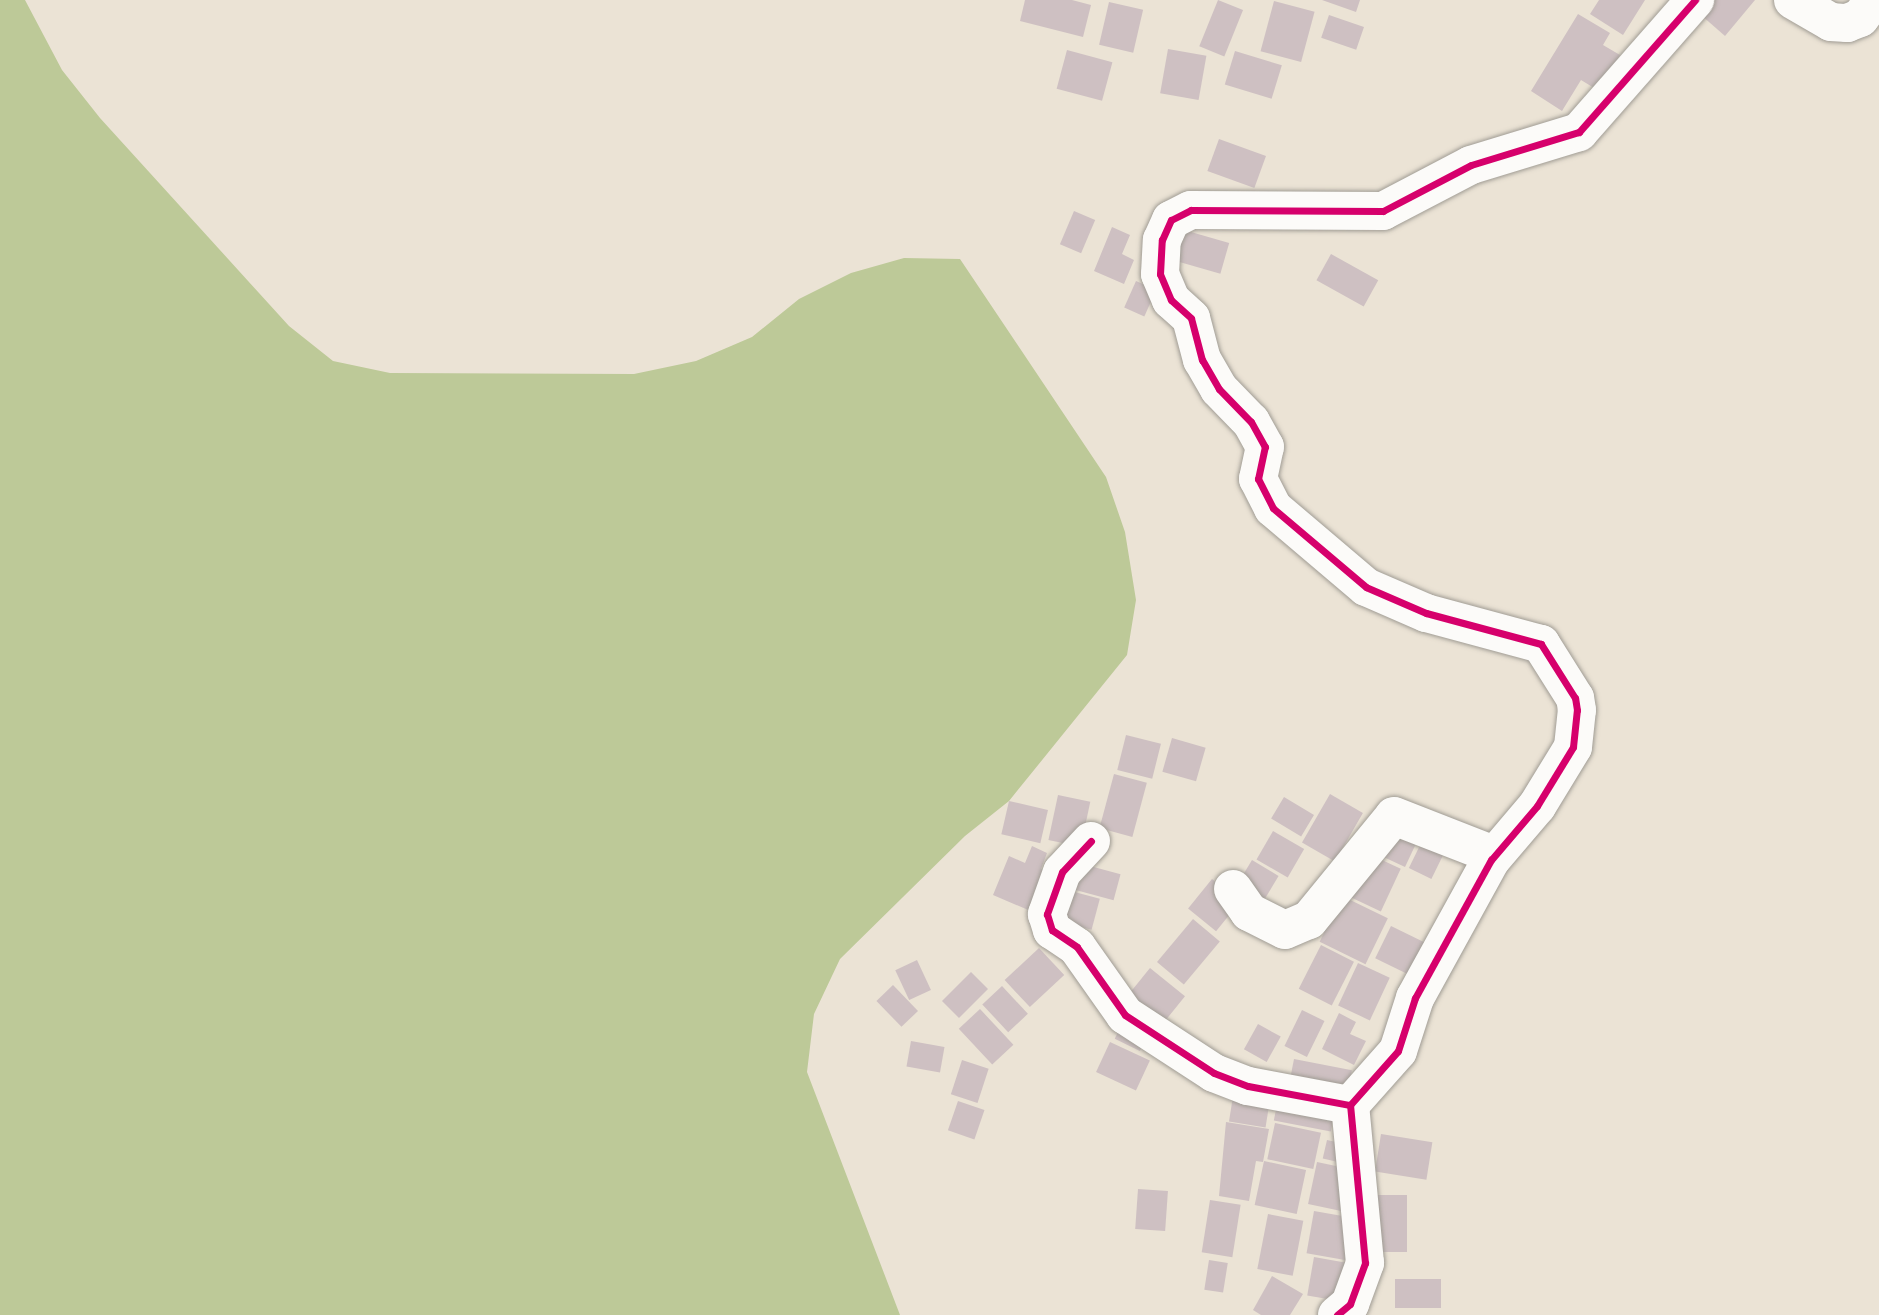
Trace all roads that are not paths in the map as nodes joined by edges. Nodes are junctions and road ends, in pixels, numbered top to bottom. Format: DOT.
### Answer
graph roads {
  1 [pos="1695,0"];
  2 [pos="1793,0"];
  3 [pos="1874,0"];
  4 [pos="1091,841"];
  5 [pos="1494,855"];
  6 [pos="1233,889"];
  7 [pos="1350,1105"];
  8 [pos="1337,1315"];
  1 -- 5 [label="street"];
  2 -- 3 [label="street"];
  4 -- 7 [label="street"];
  5 -- 6 [label="street"];
  5 -- 7 [label="street"];
  7 -- 8 [label="street"];
}
